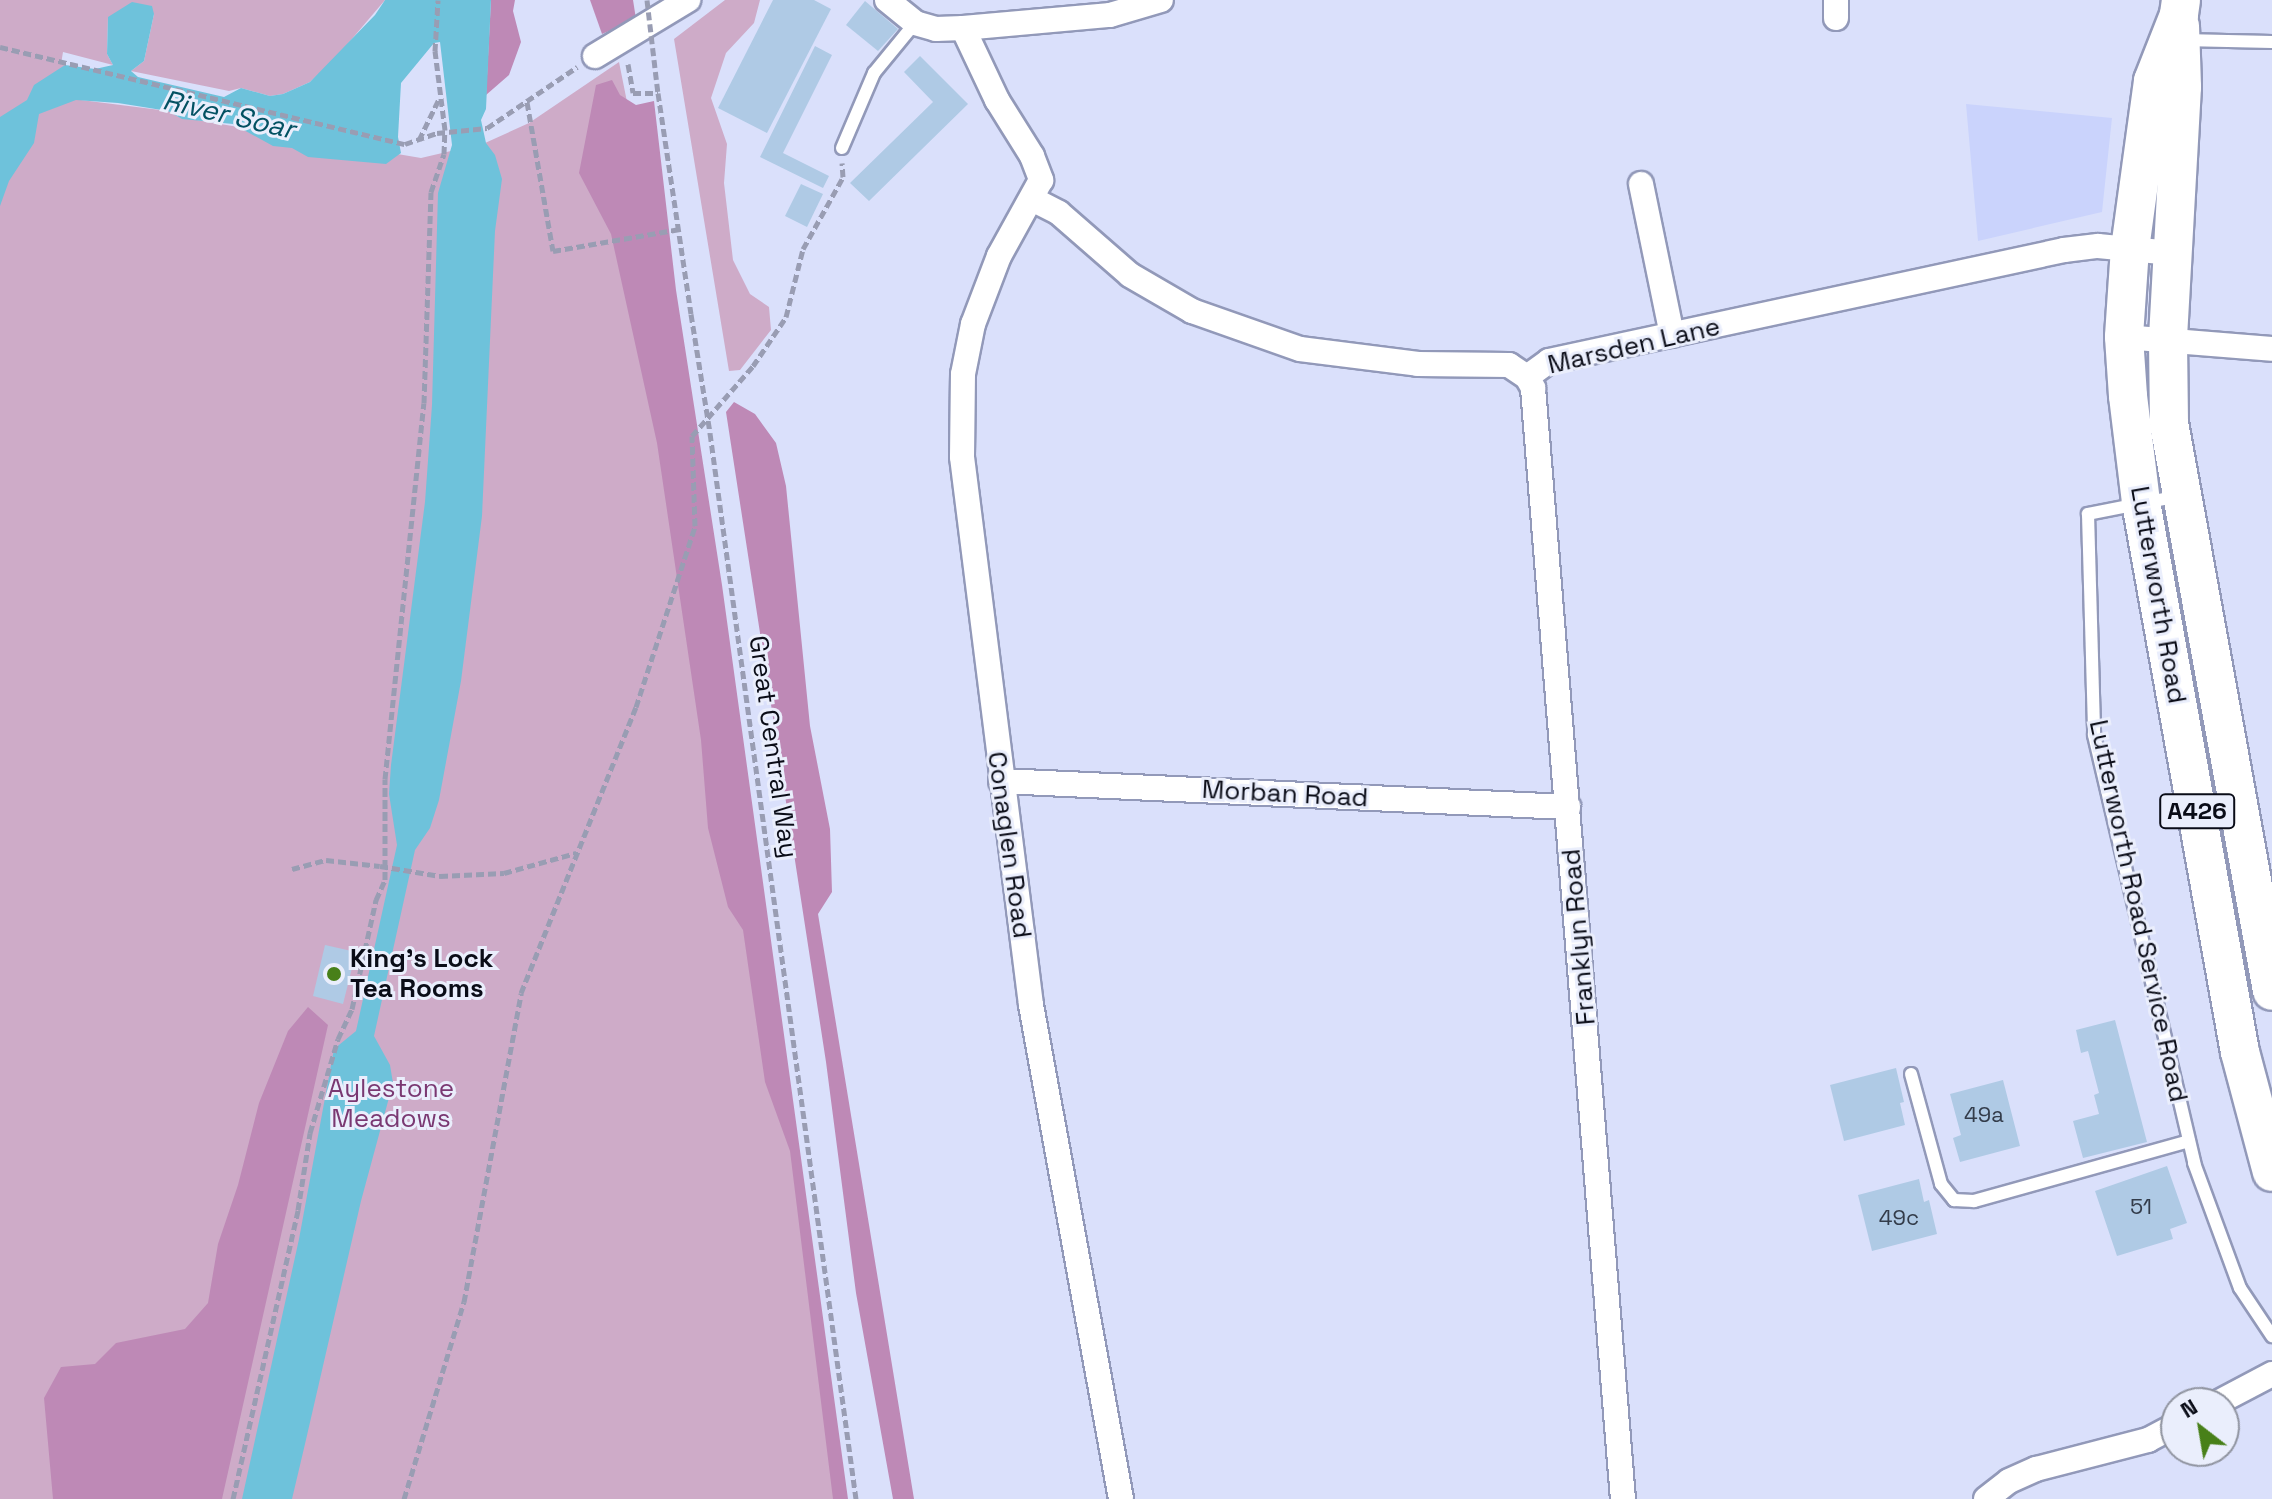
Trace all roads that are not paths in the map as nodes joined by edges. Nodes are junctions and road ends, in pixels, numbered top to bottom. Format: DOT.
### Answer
graph roads {
  1 [pos="688,0"];
  2 [pos="887,0"];
  3 [pos="1161,0"];
  4 [pos="2181,18"];
  5 [pos="915,23"];
  6 [pos="963,28"];
  7 [pos="2272,42"];
  8 [pos="595,56"];
  9 [pos="2163,136"];
  10 [pos="842,148"];
  11 [pos="1641,184"];
  12 [pos="1032,199"];
  13 [pos="2130,248"];
  14 [pos="2172,253"];
  15 [pos="1672,335"];
  16 [pos="2124,337"];
  17 [pos="2168,341"];
  18 [pos="2272,349"];
  19 [pos="1527,377"];
  20 [pos="2181,495"];
  21 [pos="2141,502"];
  22 [pos="1001,781"];
  23 [pos="1568,807"];
  24 [pos="2272,991"];
  25 [pos="1911,1074"];
  26 [pos="2189,1141"];
  27 [pos="2272,1172"];
  28 [pos="2272,1336"];
  29 [pos="2272,1374"];
  30 [pos="2240,1391"];
  31 [pos="2160,1432"];
  32 [pos="1121,1499"];
  33 [pos="1623,1499"];
  34 [pos="1986,1499"];
  1 -- 8 [label="street"];
  2 -- 5 [label="street"];
  3 -- 6 [label="street"];
  4 -- 7 [label="lane"];
  4 -- 9 [label="main road, Lutterworth Road / A426"];
  5 -- 6 [label="street"];
  5 -- 10 [label="lane"];
  6 -- 12 [label="street"];
  9 -- 13 [label="main road, Lutterworth Road / A426"];
  9 -- 14 [label="main road, Lutterworth Road / A426"];
  11 -- 15 [label="street"];
  12 -- 19 [label="street, Marsden Lane"];
  12 -- 22 [label="street, Conaglen Road"];
  13 -- 14 [label="street, Marsden Lane"];
  13 -- 15 [label="street, Marsden Lane"];
  13 -- 16 [label="main road, Lutterworth Road / A426"];
  14 -- 17 [label="main road, Lutterworth Road / A426"];
  15 -- 19 [label="street, Marsden Lane"];
  16 -- 17 [label="street"];
  16 -- 21 [label="main road, Lutterworth Road / A426"];
  17 -- 18 [label="street"];
  17 -- 20 [label="main road, Lutterworth Road / A426"];
  19 -- 23 [label="street, Franklyn Road"];
  20 -- 21 [label="lane, Lutterworth Road Service Road"];
  20 -- 24 [label="main road, Lutterworth Road / A426"];
  21 -- 26 [label="lane, Lutterworth Road Service Road"];
  21 -- 27 [label="main road, Lutterworth Road / A426"];
  22 -- 23 [label="street, Morban Road"];
  22 -- 32 [label="street, Conaglen Road"];
  23 -- 33 [label="street, Franklyn Road"];
  25 -- 26 [label="lane"];
  26 -- 28 [label="lane, Lutterworth Road Service Road"];
  29 -- 30 [label="street"];
  31 -- 34 [label="street"];
}
